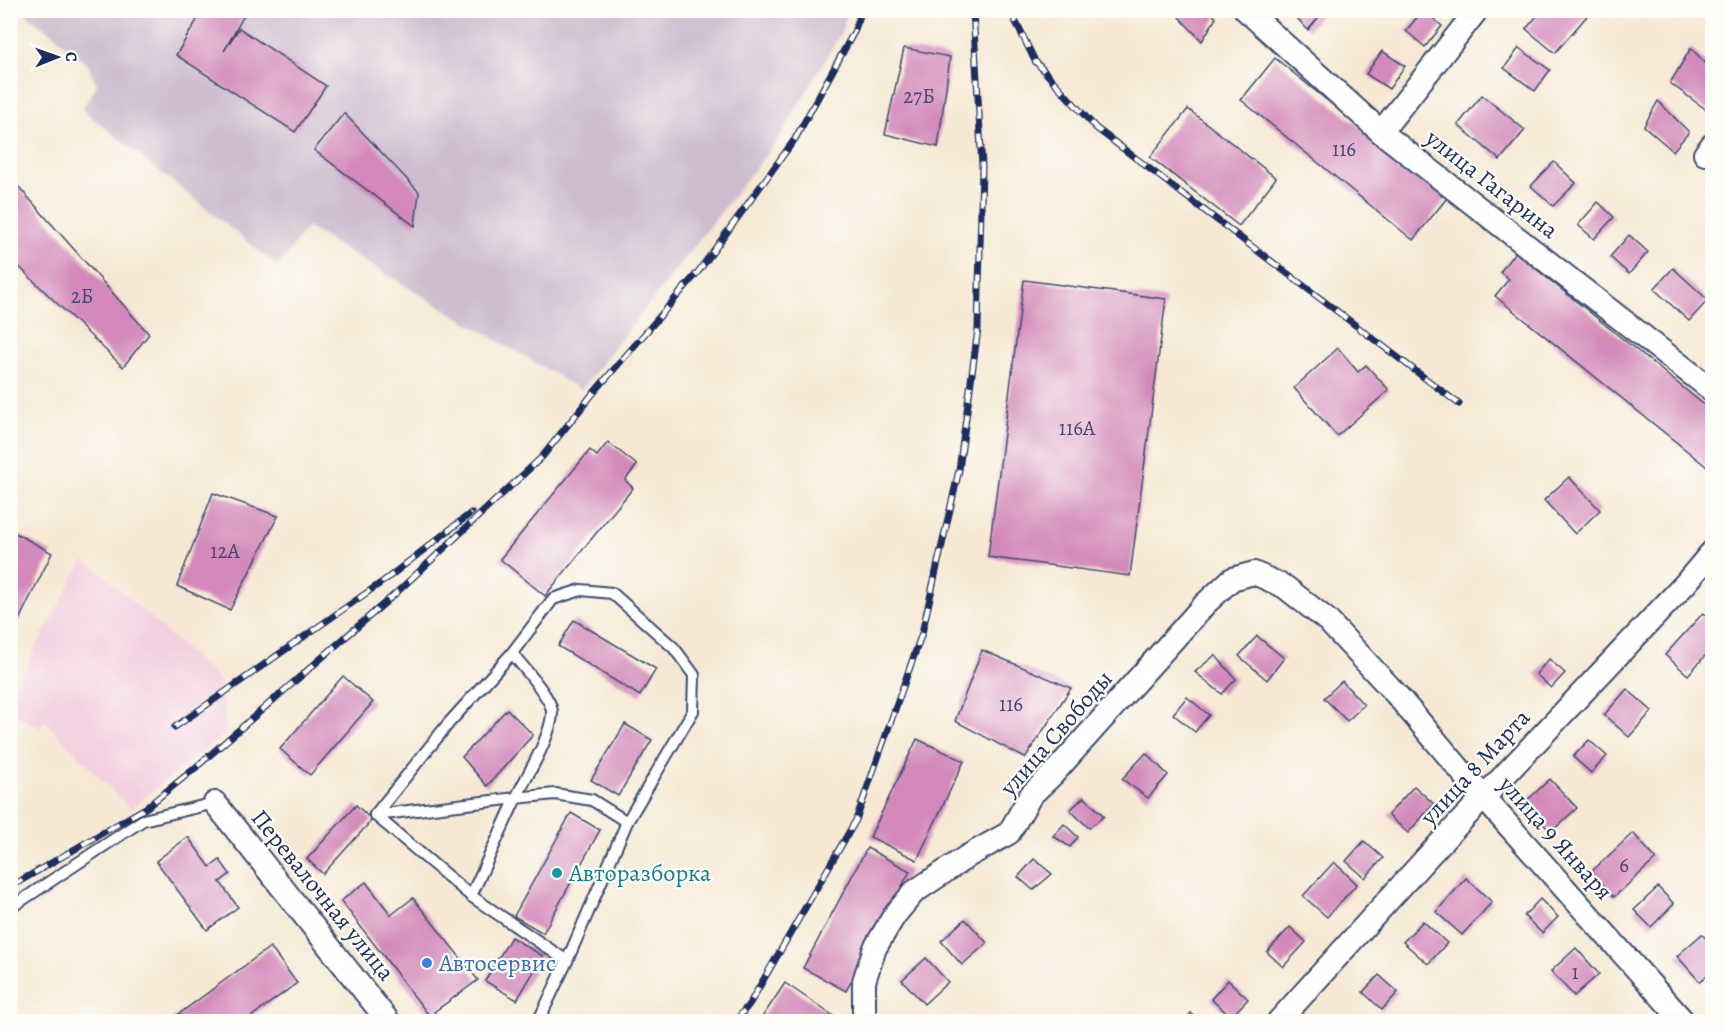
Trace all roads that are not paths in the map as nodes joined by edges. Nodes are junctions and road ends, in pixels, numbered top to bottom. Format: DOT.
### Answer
graph roads {
  1 [pos="1246,10"];
  2 [pos="1478,10"];
  3 [pos="1381,132"];
  4 [pos="1713,390"];
  5 [pos="1713,552"];
  6 [pos="1254,573"];
  7 [pos="512,653"];
  8 [pos="516,798"];
  9 [pos="1484,798"];
  10 [pos="215,803"];
  11 [pos="375,815"];
  12 [pos="627,822"];
  13 [pos="471,896"];
  14 [pos="10,908"];
  15 [pos="567,961"];
  16 [pos="389,1022"];
  17 [pos="538,1022"];
  18 [pos="864,1022"];
  19 [pos="1278,1022"];
  20 [pos="1684,1022"];
  1 -- 3 [label="street, улица Гагарина"];
  2 -- 3 [label="street"];
  3 -- 4 [label="street, улица Гагарина"];
  5 -- 9 [label="street, улица 8 Марта"];
  6 -- 9 [label="street, улица 9 Января"];
  6 -- 18 [label="street, улица Свободы"];
  7 -- 8 [label="lane"];
  7 -- 11 [label="lane"];
  7 -- 12 [label="lane"];
  8 -- 11 [label="lane"];
  8 -- 12 [label="lane"];
  8 -- 13 [label="lane"];
  9 -- 19 [label="street, улица 8 Марта"];
  9 -- 20 [label="street, улица 9 Января"];
  10 -- 14 [label="lane"];
  10 -- 16 [label="street, Перевалочная улица"];
  11 -- 13 [label="lane"];
  12 -- 15 [label="lane"];
  13 -- 15 [label="lane"];
  15 -- 17 [label="lane"];
}
